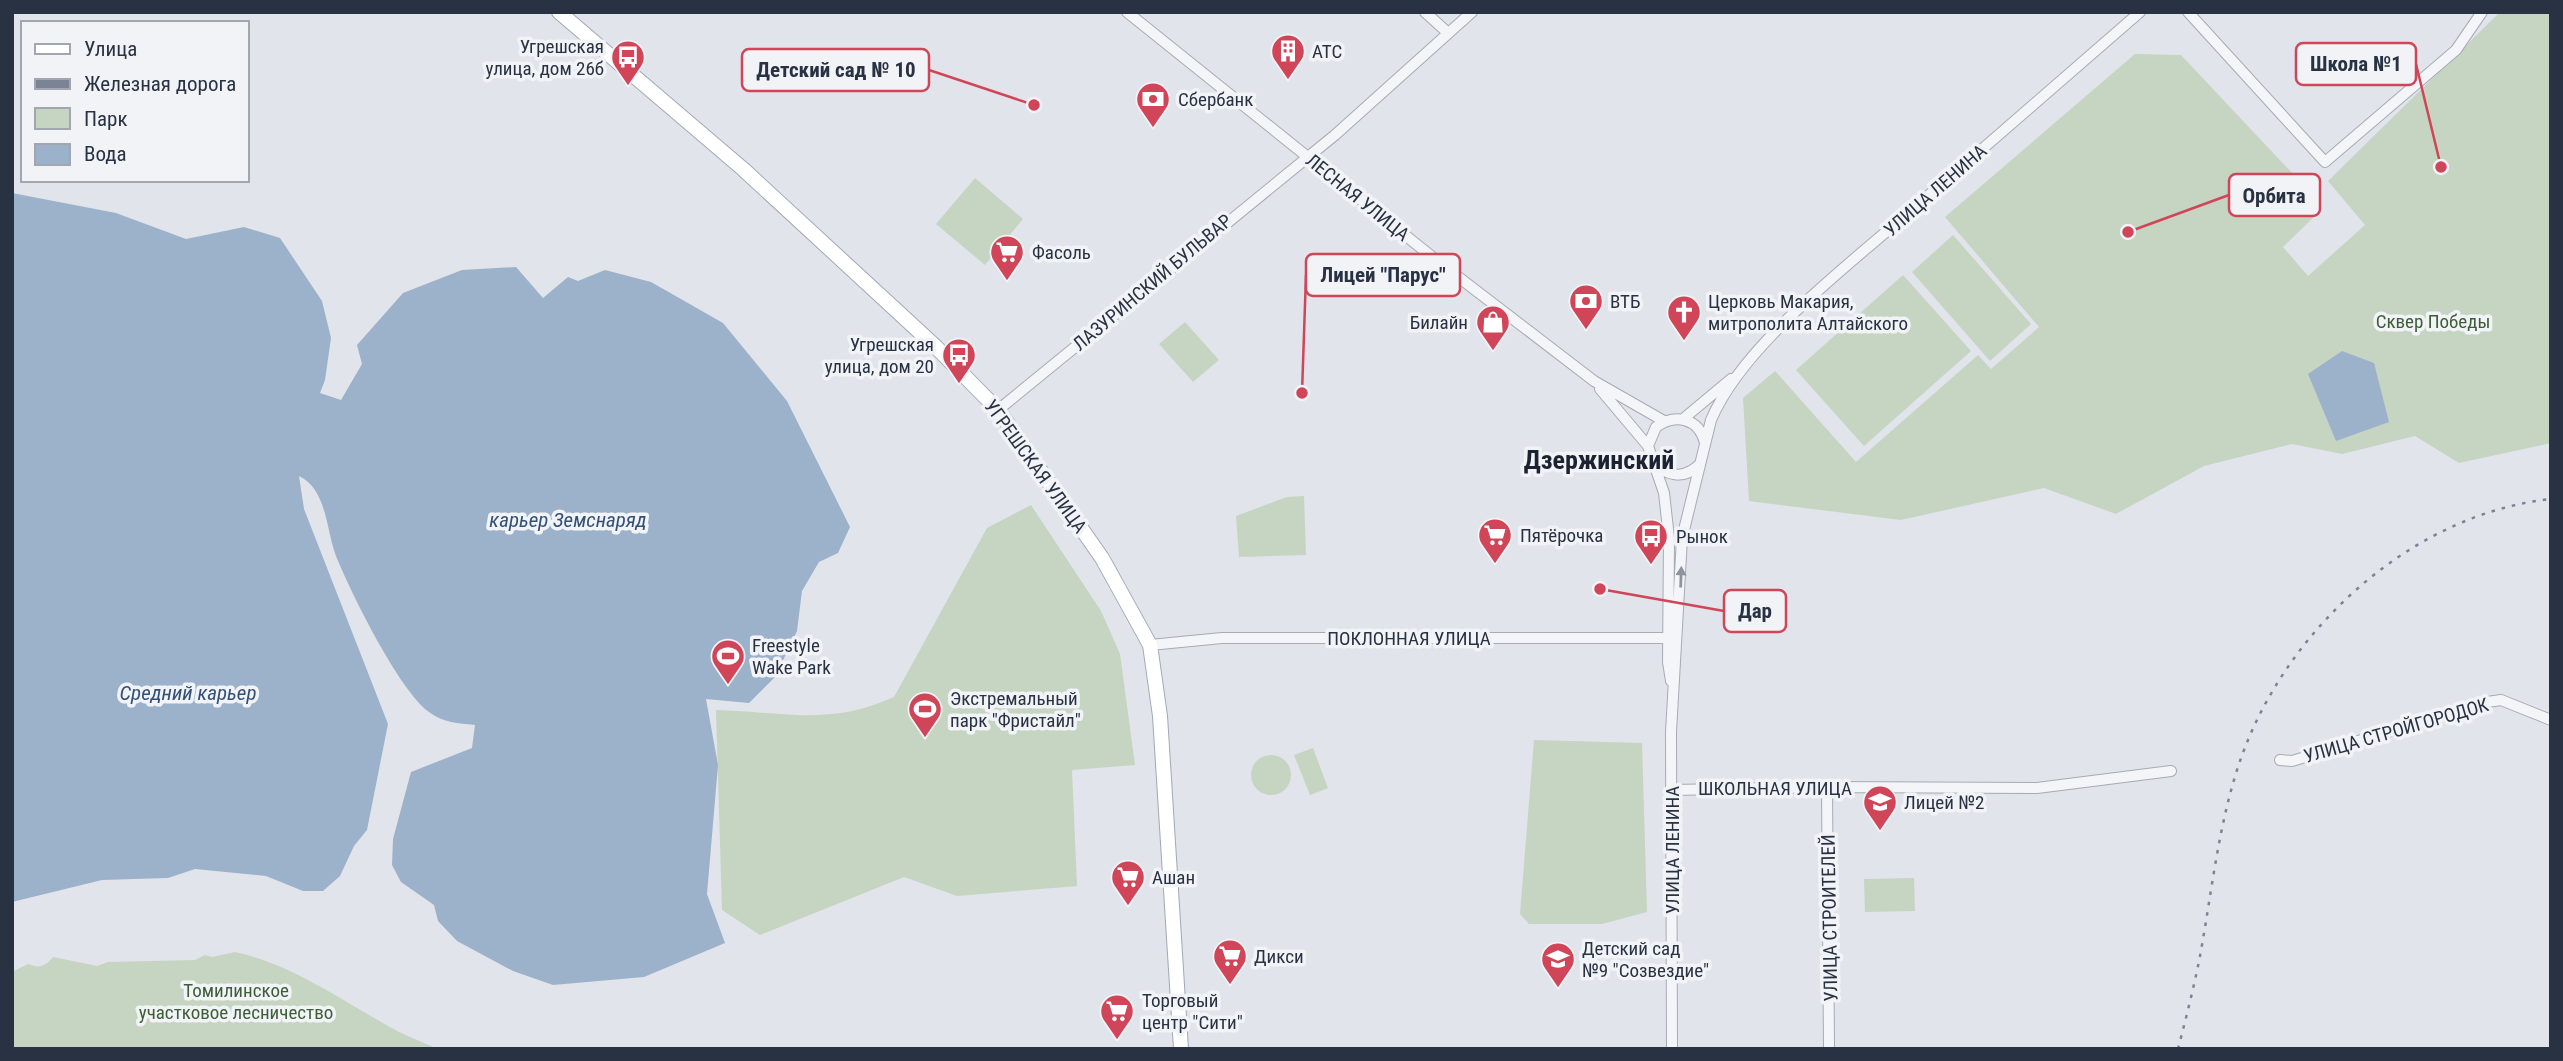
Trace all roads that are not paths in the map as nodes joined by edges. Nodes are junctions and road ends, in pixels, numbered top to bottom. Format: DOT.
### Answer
graph roads {
  1 [pos="559,12"];
  2 [pos="1127,12"];
  3 [pos="1425,12"];
  4 [pos="1472,12"];
  5 [pos="2140,12"];
  6 [pos="2188,12"];
  7 [pos="2466,12"];
  8 [pos="2479,16"];
  9 [pos="1448,33"];
  10 [pos="1307,156"];
  11 [pos="1736,376"];
  12 [pos="1594,381"];
  13 [pos="998,410"];
  14 [pos="1683,419"];
  15 [pos="1664,421"];
  16 [pos="1648,446"];
  17 [pos="1706,449"];
  18 [pos="1699,465"];
  19 [pos="1657,467"];
  20 [pos="1669,638"];
  21 [pos="1150,645"];
  22 [pos="1673,694"];
  23 [pos="2551,720"];
  24 [pos="2280,760"];
  25 [pos="2171,771"];
  26 [pos="1827,787"];
  27 [pos="1672,790"];
  28 [pos="1181,1049"];
  29 [pos="1672,1049"];
  30 [pos="1829,1049"];
  1 -- 13 [label="main road, УГРЕШСКАЯ УЛИЦА"];
  2 -- 10 [label="street, ЛЕСНАЯ УЛИЦА"];
  3 -- 9 [label="street"];
  4 -- 9 [label="street, ЛАЗУРИНСКИЙ БУЛЬВАР"];
  5 -- 11 [label="street, УЛИЦА ЛЕНИНА"];
  6 -- 8 [label="street"];
  7 -- 8 [label="street"];
  9 -- 10 [label="street, ЛАЗУРИНСКИЙ БУЛЬВАР"];
  10 -- 12 [label="street, ЛЕСНАЯ УЛИЦА"];
  10 -- 13 [label="street, ЛАЗУРИНСКИЙ БУЛЬВАР"];
  11 -- 14 [label="street, УЛИЦА ЛЕНИНА"];
  11 -- 17 [label="street, УЛИЦА ЛЕНИНА"];
  12 -- 15 [label="street, ЛЕСНАЯ УЛИЦА"];
  12 -- 16 [label="street, УЛИЦА ЛЕНИНА"];
  13 -- 21 [label="main road, УГРЕШСКАЯ УЛИЦА"];
  14 -- 15 [label="street"];
  14 -- 17 [label="street"];
  15 -- 16 [label="street"];
  16 -- 19 [label="street, УЛИЦА ЛЕНИНА"];
  17 -- 18 [label="street, УЛИЦА ЛЕНИНА"];
  18 -- 19 [label="street"];
  22 -- 18 [label="street, УЛИЦА ЛЕНИНА, one-way"];
  19 -- 20 [label="street, УЛИЦА ЛЕНИНА"];
  20 -- 21 [label="street, ПОКЛОННАЯ УЛИЦА"];
  20 -- 22 [label="street, УЛИЦА ЛЕНИНА"];
  21 -- 28 [label="main road, УГРЕШСКАЯ УЛИЦА"];
  22 -- 27 [label="street, УЛИЦА ЛЕНИНА"];
  23 -- 24 [label="street, УЛИЦА СТРОЙГОРОДОК"];
  25 -- 26 [label="street, ШКОЛЬНАЯ УЛИЦА"];
  26 -- 27 [label="street, ШКОЛЬНАЯ УЛИЦА"];
  26 -- 30 [label="street, УЛИЦА СТРОИТЕЛЕЙ"];
  27 -- 29 [label="street, УЛИЦА ЛЕНИНА"];
}
